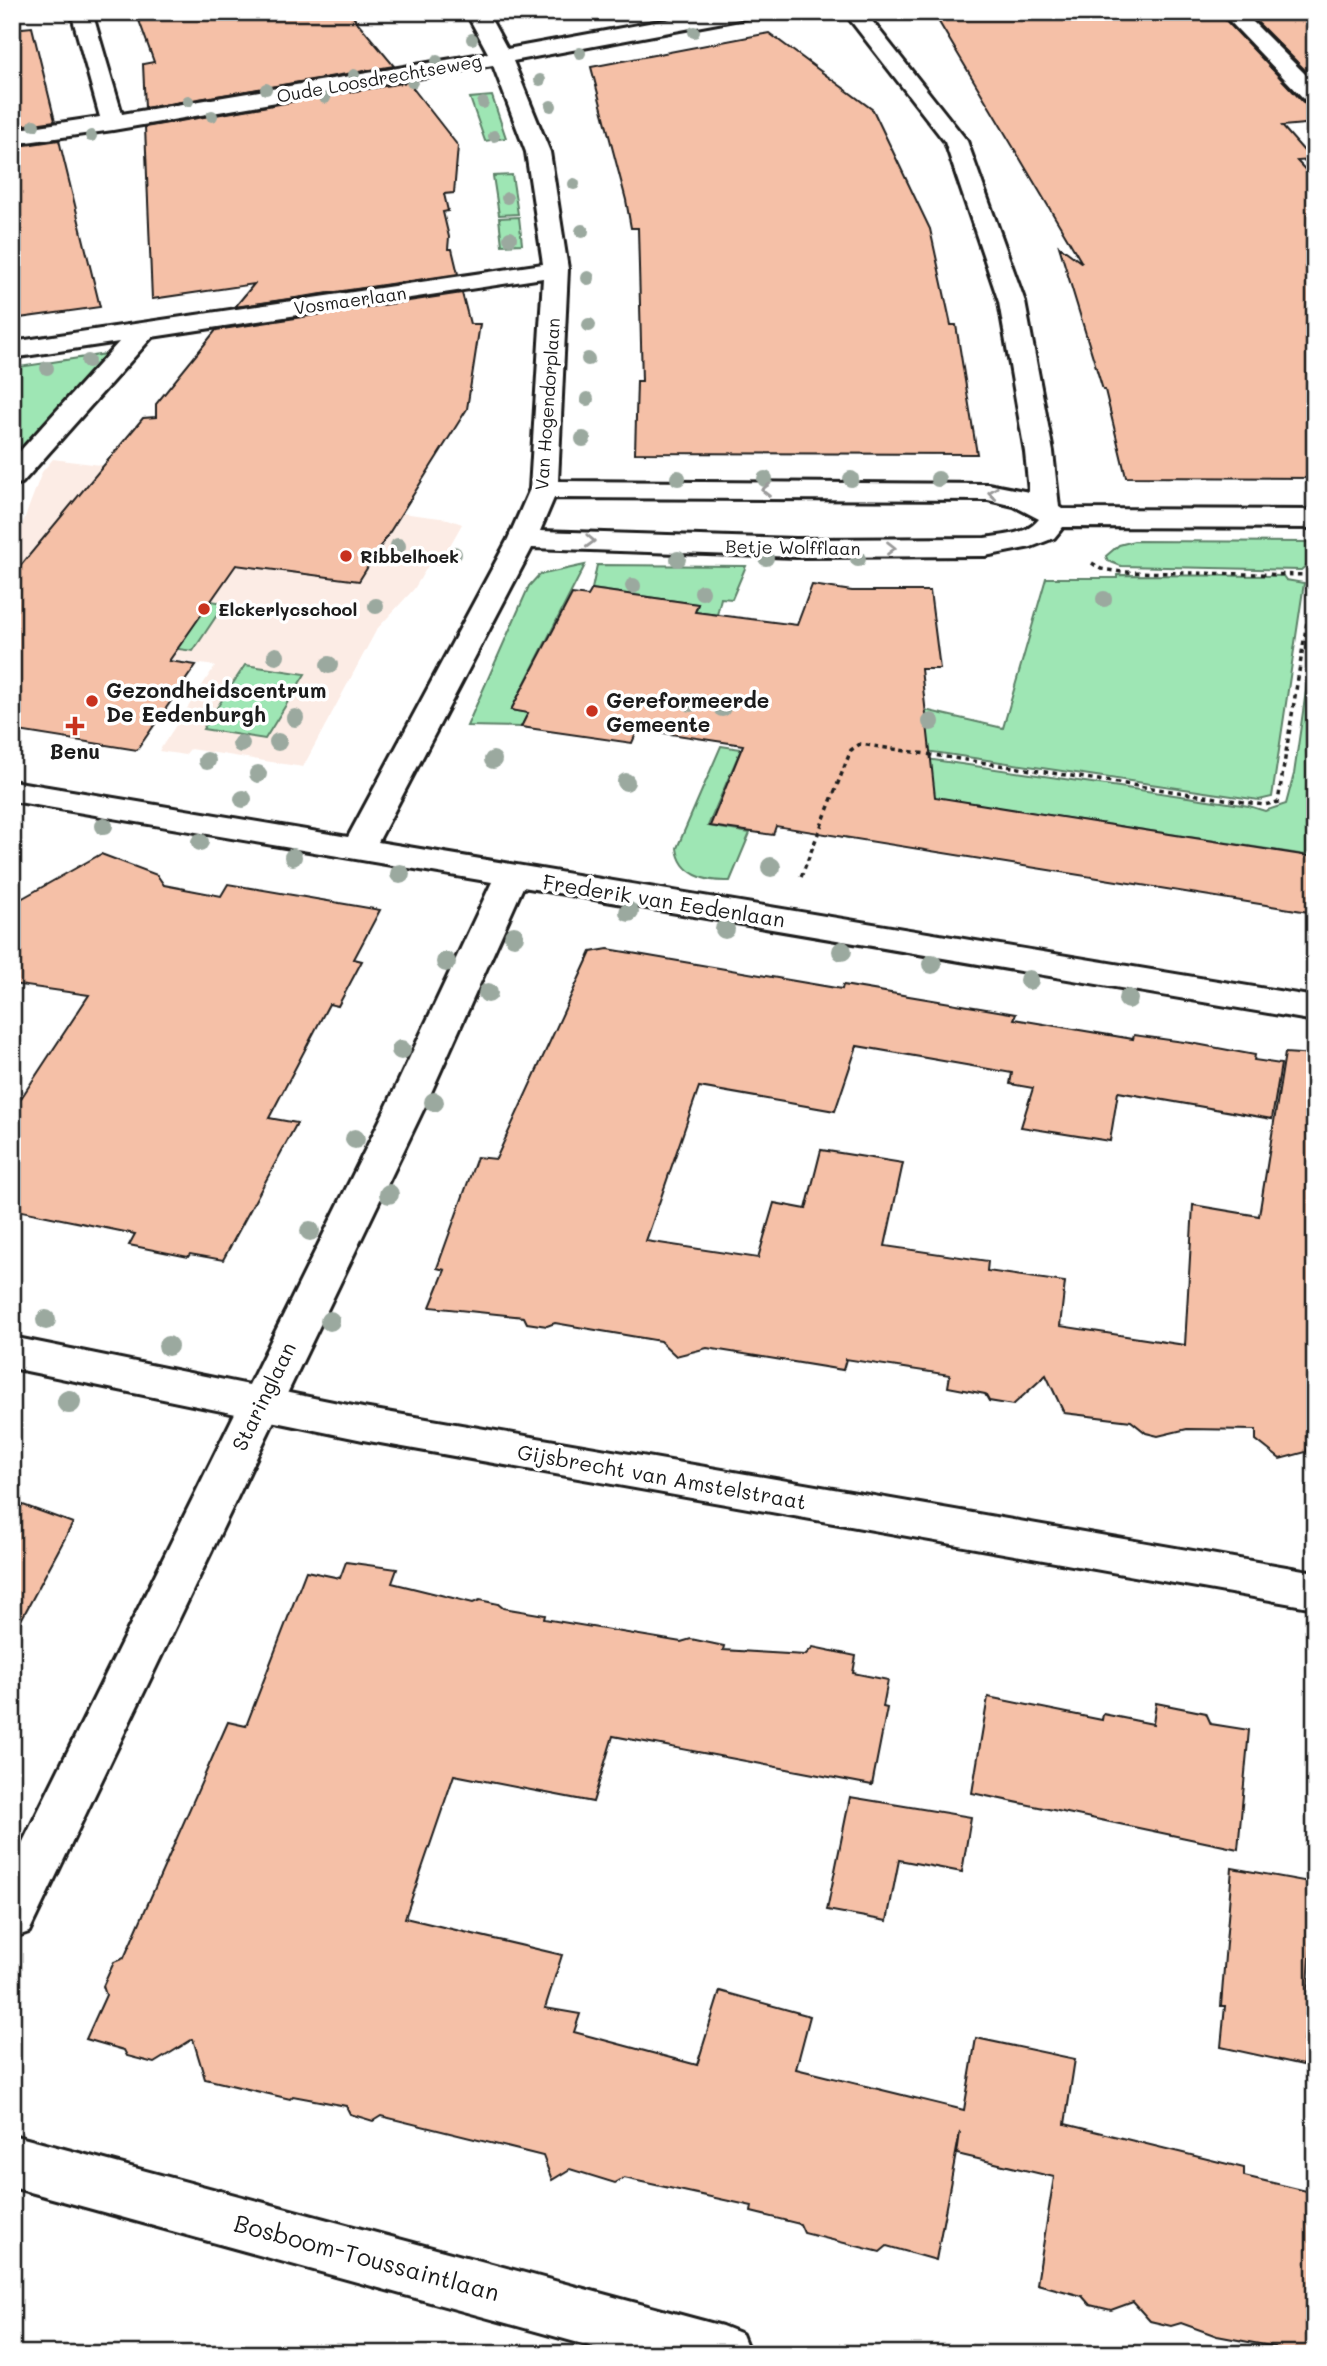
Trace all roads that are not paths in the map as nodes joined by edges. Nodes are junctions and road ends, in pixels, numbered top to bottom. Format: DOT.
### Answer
graph roads {
  1 [pos="81,12"];
  2 [pos="476,12"];
  3 [pos="745,12"];
  4 [pos="854,12"];
  5 [pos="1231,12"];
  6 [pos="501,57"];
  7 [pos="1315,97"];
  8 [pos="113,123"];
  9 [pos="12,137"];
  10 [pos="556,269"];
  11 [pos="144,330"];
  12 [pos="12,350"];
  13 [pos="12,477"];
  14 [pos="544,489"];
  15 [pos="1048,519"];
  16 [pos="1315,519"];
  17 [pos="522,539"];
  18 [pos="12,791"];
  19 [pos="358,849"];
  20 [pos="512,875"];
  21 [pos="1315,1009"];
  22 [pos="12,1352"];
  23 [pos="260,1403"];
  24 [pos="1315,1590"];
  25 [pos="12,1916"];
  26 [pos="12,2161"];
  27 [pos="722,2354"];
  1 -- 8 [label="street"];
  2 -- 6 [label="street, Van Hogendorplaan"];
  3 -- 6 [label="street, Oude Loosdrechtseweg"];
  4 -- 15 [label="street"];
  5 -- 7 [label="street"];
  6 -- 8 [label="street, Oude Loosdrechtseweg"];
  6 -- 10 [label="street, Van Hogendorplaan"];
  8 -- 9 [label="street, Oude Loosdrechtseweg"];
  10 -- 11 [label="street, Vosmaerlaan"];
  10 -- 14 [label="street, Van Hogendorplaan"];
  11 -- 12 [label="street, Vosmaerlaan"];
  11 -- 13 [label="street"];
  15 -- 14 [label="street, Betje Wolfflaan, one-way"];
  14 -- 17 [label="street, Van Hogendorplaan"];
  15 -- 16 [label="street, Betje Wolfflaan"];
  17 -- 15 [label="street, Betje Wolfflaan, one-way"];
  17 -- 19 [label="street, Van Hogendorplaan"];
  18 -- 19 [label="street, Frederik van Eedenlaan"];
  19 -- 20 [label="street, Frederik van Eedenlaan"];
  20 -- 21 [label="street, Frederik van Eedenlaan"];
  20 -- 23 [label="street, Staringlaan"];
  22 -- 23 [label="street, Gijsbrecht van Amstelstraat"];
  23 -- 24 [label="street, Gijsbrecht van Amstelstraat"];
  23 -- 25 [label="street, Staringlaan"];
  26 -- 27 [label="street, Bosboom-Toussaintlaan"];
}
